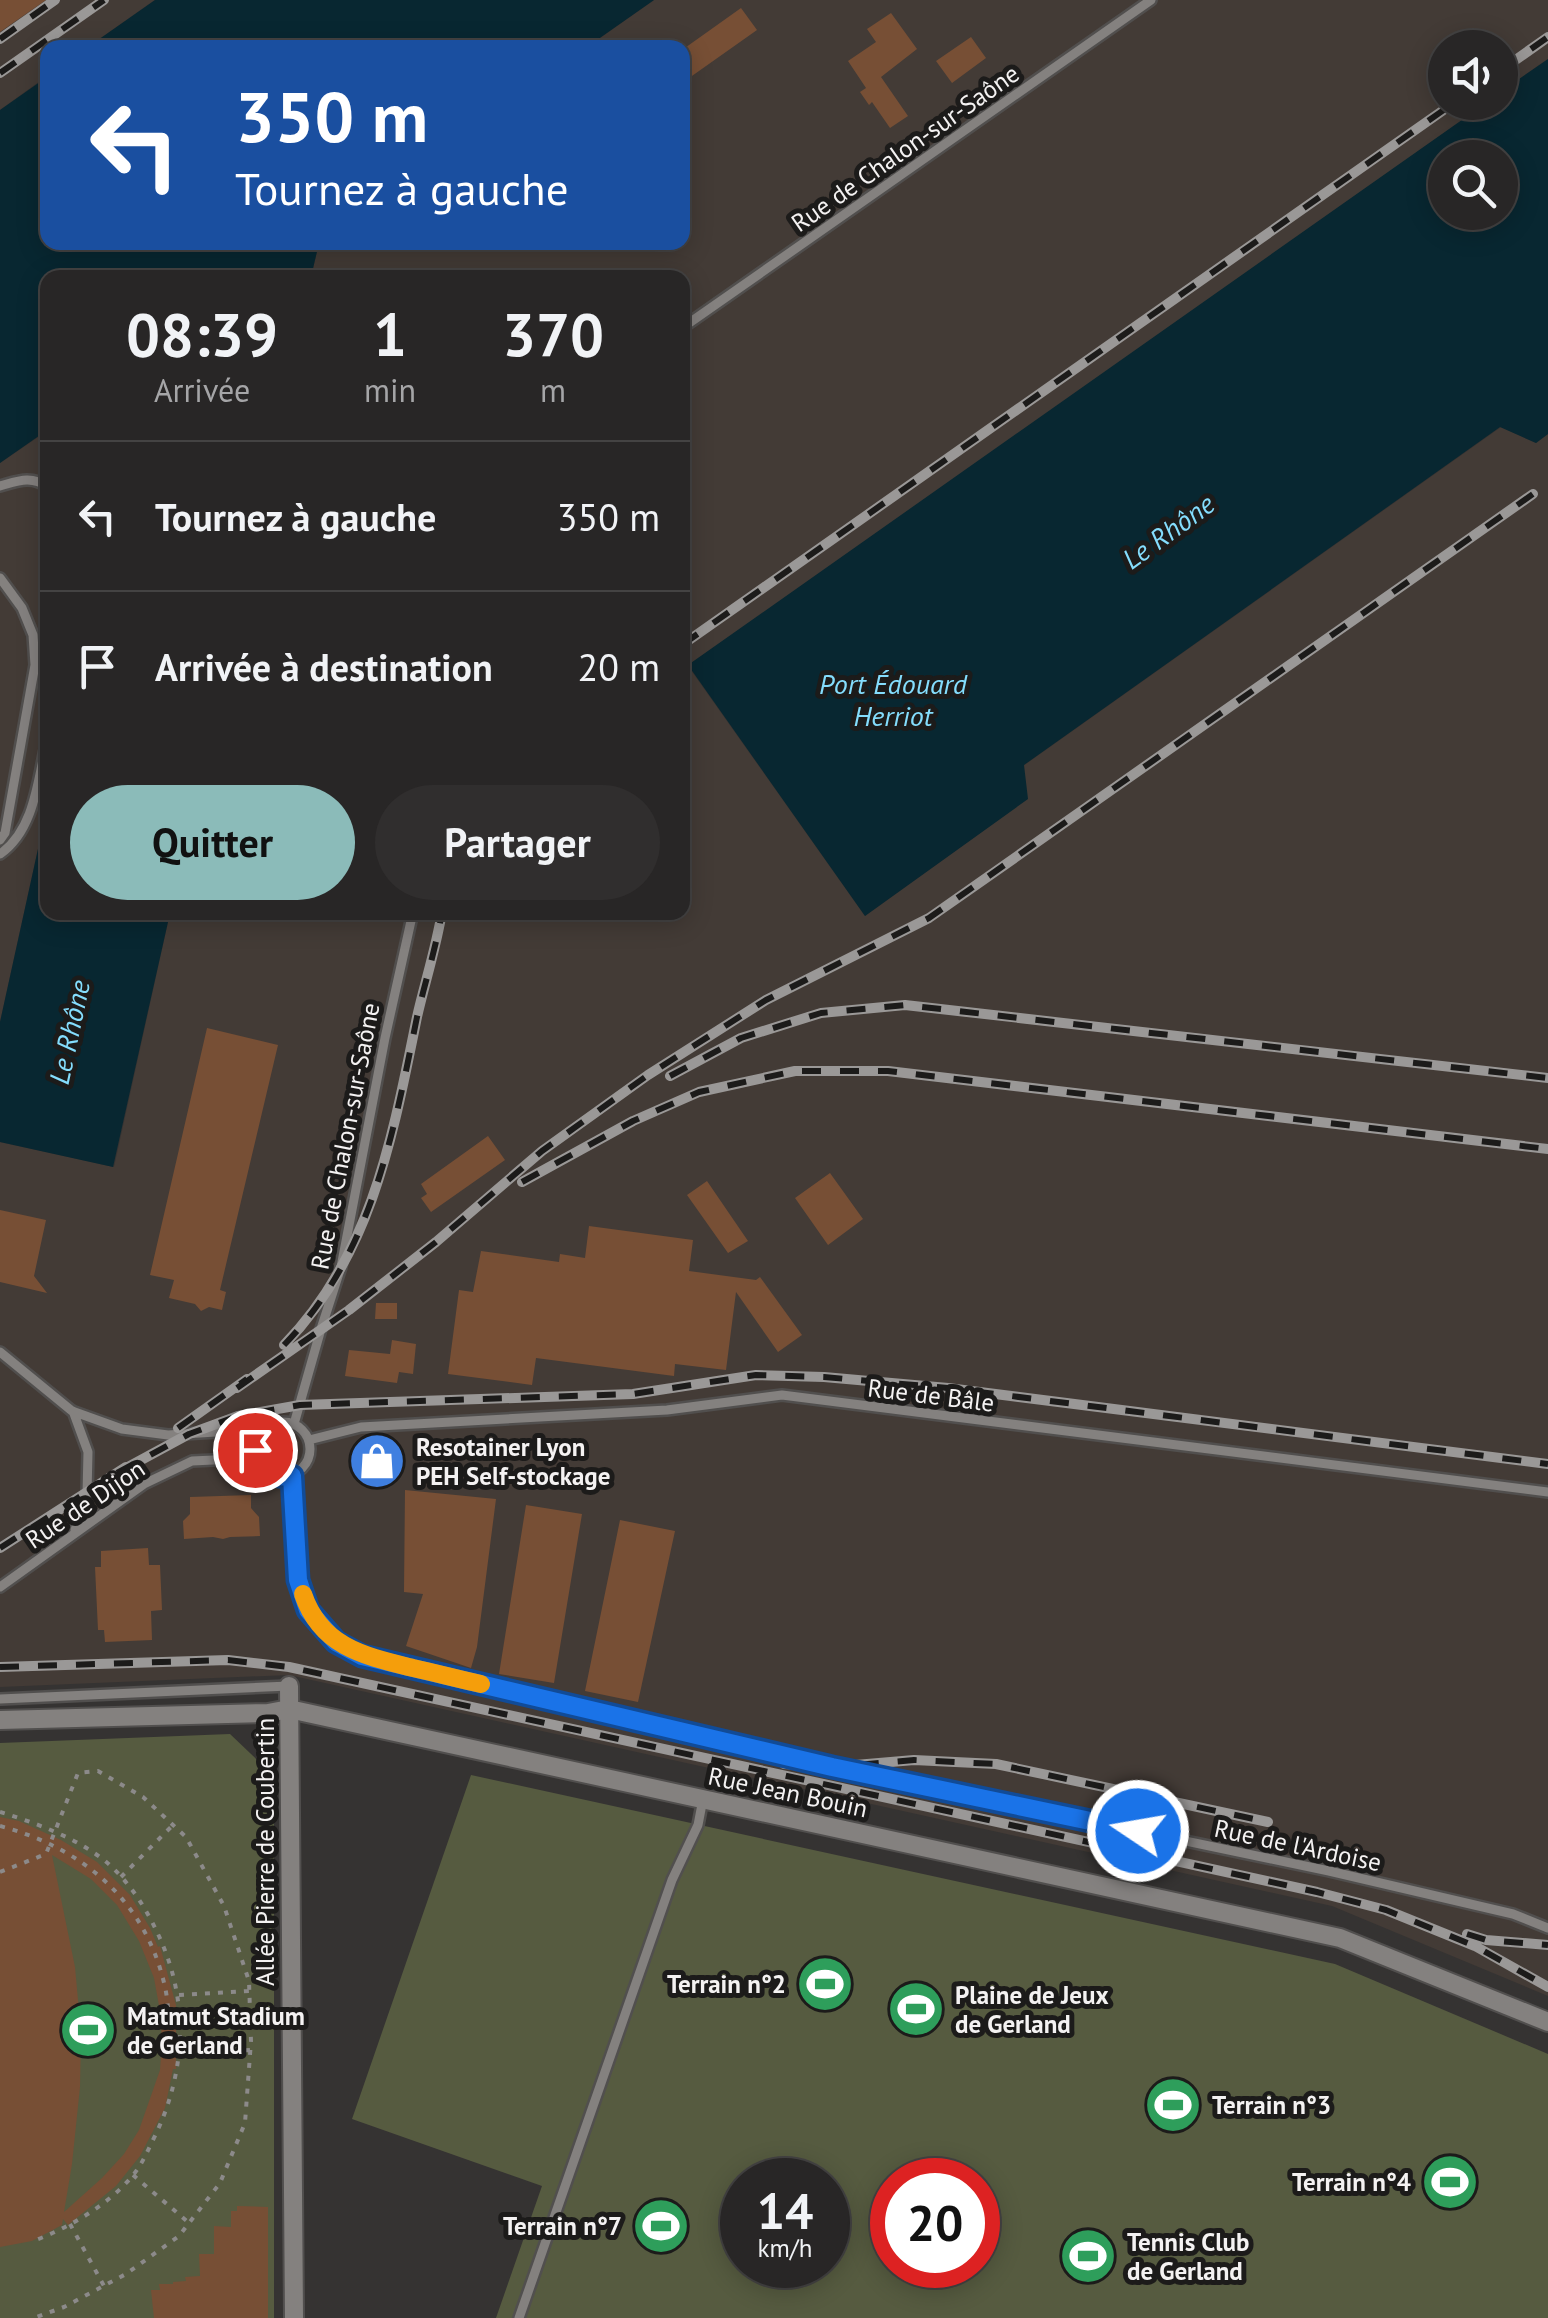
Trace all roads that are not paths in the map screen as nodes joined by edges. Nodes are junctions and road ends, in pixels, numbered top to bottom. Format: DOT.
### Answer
graph roads {
  1 [pos="1152,0"];
  2 [pos="690,322"];
  3 [pos="40,482"];
  4 [pos="0,486"];
  5 [pos="0,578"];
  6 [pos="40,770"];
  7 [pos="0,840"];
  8 [pos="0,854"];
  9 [pos="410,920"];
  10 [pos="0,1352"];
  11 [pos="72,1411"];
  12 [pos="294,1424"];
  13 [pos="264,1429"];
  14 [pos="309,1440"];
  15 [pos="257,1458"];
  16 [pos="292,1476"];
  17 [pos="1548,1492"];
  18 [pos="74,1533"];
  19 [pos="0,1587"];
  20 [pos="288,1686"];
  21 [pos="0,1699"];
  22 [pos="289,1709"];
  23 [pos="0,1720"];
  24 [pos="703,1799"];
  25 [pos="1548,1928"];
  26 [pos="1548,2022"];
  27 [pos="294,2318"];
  28 [pos="519,2318"];
  1 -- 2 [label="lane, Rue de Chalon-sur-Saône"];
  3 -- 4 [label="lane"];
  5 -- 7 [label="lane"];
  6 -- 8 [label="lane"];
  9 -- 12 [label="lane, Rue de Chalon-sur-Saône"];
  10 -- 11 [label="lane"];
  11 -- 13 [label="lane"];
  11 -- 18 [label="lane"];
  12 -- 13 [label="lane"];
  12 -- 14 [label="lane"];
  13 -- 15 [label="lane"];
  14 -- 16 [label="lane"];
  14 -- 17 [label="lane, Rue de Bâle"];
  15 -- 16 [label="lane"];
  15 -- 18 [label="lane, Rue de Dijon"];
  16 -- 25 [label="lane, Rue de l'Ardoise"];
  18 -- 19 [label="lane, Rue de Dijon"];
  20 -- 21 [label="lane"];
  20 -- 22 [label="street, Allée Pierre de Coubertin"];
  22 -- 23 [label="street, Rue Jean Bouin"];
  22 -- 24 [label="street, Rue Jean Bouin"];
  22 -- 27 [label="street, Allée Pierre de Coubertin"];
  24 -- 26 [label="street, Rue Jean Bouin"];
  24 -- 28 [label="lane"];
}
